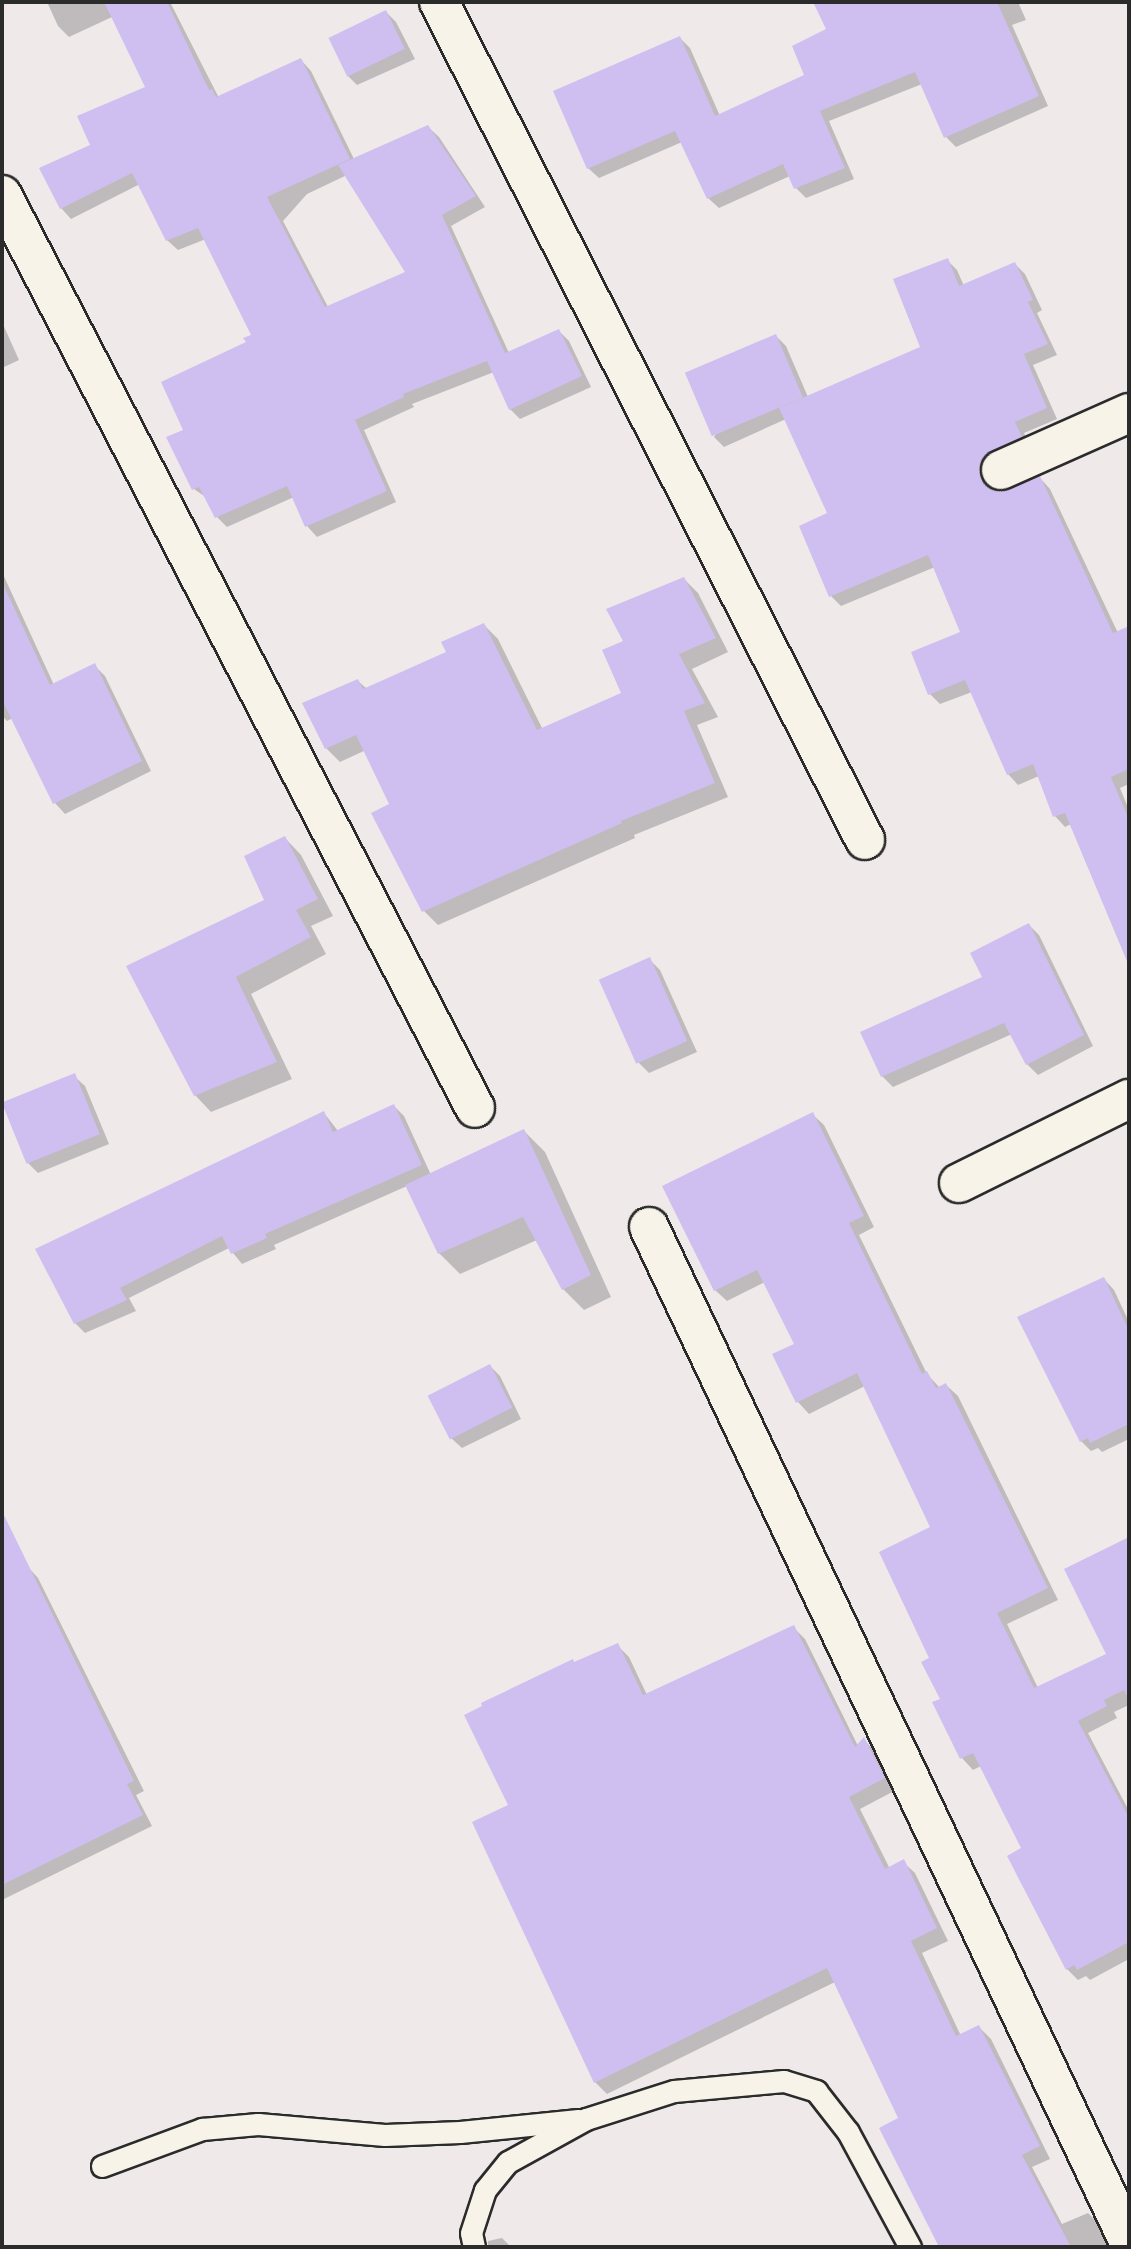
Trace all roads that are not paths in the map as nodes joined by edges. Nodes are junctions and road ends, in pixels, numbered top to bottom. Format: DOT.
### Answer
graph roads {
  1 [pos="439,2"];
  2 [pos="2,195"];
  3 [pos="1129,413"];
  4 [pos="1001,470"];
  5 [pos="865,840"];
  6 [pos="1129,1099"];
  7 [pos="475,1108"];
  8 [pos="959,1184"];
  9 [pos="649,1227"];
  10 [pos="586,2119"];
  11 [pos="102,2166"];
  12 [pos="1129,2242"];
  13 [pos="474,2247"];
  14 [pos="910,2247"];
  1 -- 5 [label="street"];
  2 -- 7 [label="street"];
  3 -- 4 [label="street"];
  6 -- 8 [label="street"];
  9 -- 12 [label="street"];
  10 -- 11 [label="lane"];
  10 -- 13 [label="lane"];
  10 -- 14 [label="lane"];
}
